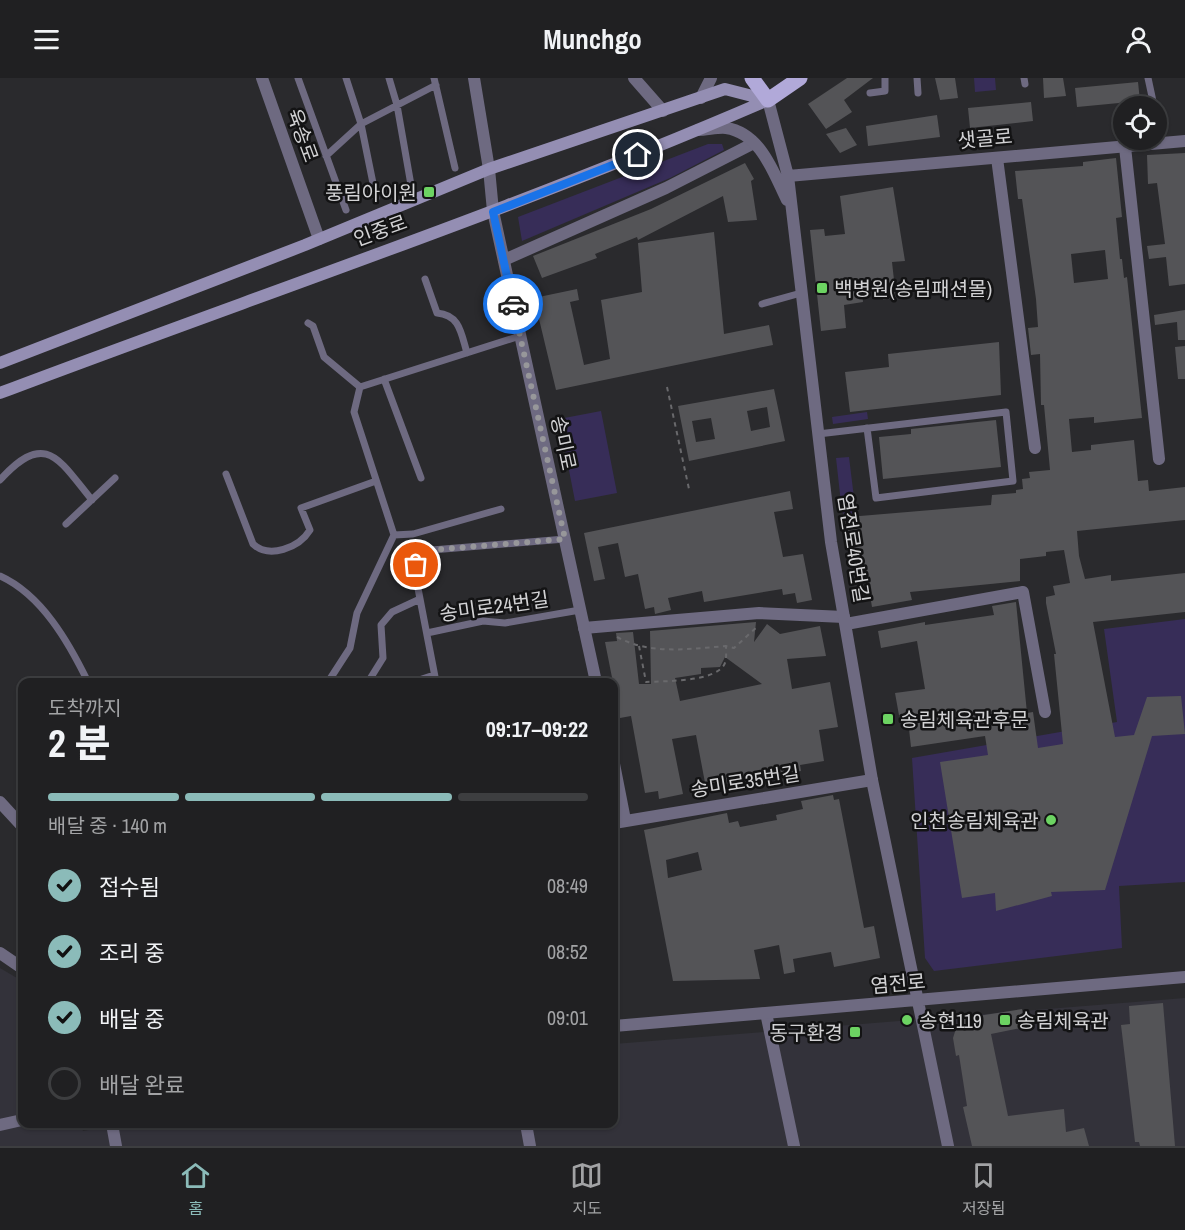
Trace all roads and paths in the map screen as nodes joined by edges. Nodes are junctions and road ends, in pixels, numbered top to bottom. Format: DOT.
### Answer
graph roads {
  1 [pos="276,78"];
  2 [pos="298,78"];
  3 [pos="346,78"];
  4 [pos="389,78"];
  5 [pos="474,78"];
  6 [pos="634,78"];
  7 [pos="711,78"];
  8 [pos="752,78"];
  9 [pos="800,78"];
  10 [pos="885,78"];
  11 [pos="917,78"];
  12 [pos="1148,78"];
  13 [pos="263,81"];
  14 [pos="435,81"];
  15 [pos="870,93"];
  16 [pos="918,93"];
  17 [pos="1152,96"];
  18 [pos="701,98"];
  19 [pos="768,100"];
  20 [pos="397,105"];
  21 [pos="663,111"];
  22 [pos="361,124"];
  23 [pos="697,130"];
  24 [pos="1185,141"];
  25 [pos="754,143"];
  26 [pos="1167,143"];
  27 [pos="1113,148"];
  28 [pos="1125,150"];
  29 [pos="326,156"];
  30 [pos="997,158"];
  31 [pos="455,168"];
  32 [pos="489,169"];
  33 [pos="788,176"];
  34 [pos="411,185"];
  35 [pos="376,198"];
  36 [pos="791,208"];
  37 [pos="346,210"];
  38 [pos="493,212"];
  39 [pos="319,239"];
  40 [pos="504,260"];
  41 [pos="425,279"];
  42 [pos="801,293"];
  43 [pos="762,304"];
  44 [pos="308,323"];
  45 [pos="520,336"];
  46 [pos="467,353"];
  47 [pos="0,363"];
  48 [pos="384,380"];
  49 [pos="360,387"];
  50 [pos="668,387"];
  51 [pos="0,393"];
  52 [pos="867,428"];
  53 [pos="818,434"];
  54 [pos="1035,448"];
  55 [pos="1159,459"];
  56 [pos="226,474"];
  57 [pos="115,478"];
  58 [pos="422,478"];
  59 [pos="0,480"];
  60 [pos="376,481"];
  61 [pos="689,489"];
  62 [pos="92,500"];
  63 [pos="501,509"];
  64 [pos="66,524"];
  65 [pos="394,535"];
  66 [pos="565,539"];
  67 [pos="0,576"];
  68 [pos="420,599"];
  69 [pos="580,610"];
  70 [pos="759,613"];
  71 [pos="845,621"];
  72 [pos="603,626"];
  73 [pos="584,628"];
  74 [pos="427,633"];
  75 [pos="639,646"];
  76 [pos="726,646"];
  77 [pos="86,678"];
  78 [pos="331,678"];
  79 [pos="370,678"];
  80 [pos="435,678"];
  81 [pos="595,678"];
  82 [pos="1045,712"];
  83 [pos="872,780"];
  84 [pos="0,802"];
  85 [pos="619,821"];
  86 [pos="18,822"];
  87 [pos="0,953"];
  88 [pos="18,965"];
  89 [pos="1185,978"];
  90 [pos="919,1001"];
  91 [pos="766,1013"];
  92 [pos="618,1026"];
  93 [pos="18,1121"];
  94 [pos="0,1125"];
  95 [pos="113,1128"];
  96 [pos="527,1128"];
  97 [pos="116,1146"];
  98 [pos="530,1146"];
  99 [pos="794,1146"];
  100 [pos="948,1146"];
  1 -- 13 [label="street"];
  2 -- 29 [label="lane"];
  3 -- 22 [label="lane"];
  4 -- 20 [label="lane"];
  5 -- 32 [label="street, 송미로"];
  6 -- 21 [label="street"];
  7 -- 18 [label="street"];
  8 -- 19 [label="main road"];
  9 -- 19 [label="main road, 인중로"];
  10 -- 15 [label="lane"];
  11 -- 16 [label="lane"];
  12 -- 17 [label="lane"];
  13 -- 39 [label="street, 육송로"];
  14 -- 20 [label="lane"];
  14 -- 31 [label="lane"];
  18 -- 19 [label="main road"];
  18 -- 21 [label="main road"];
  19 -- 23 [label="main road, 인중로"];
  19 -- 33 [label="street, 염전로40번길"];
  20 -- 22 [label="lane"];
  20 -- 34 [label="lane"];
  21 -- 32 [label="main road"];
  22 -- 29 [label="lane"];
  22 -- 35 [label="lane"];
  23 -- 25 [label="street"];
  23 -- 38 [label="main road, 인중로"];
  24 -- 26 [label="street, 샛골로"];
  25 -- 36 [label="street"];
  25 -- 40 [label="street"];
  27 -- 30 [label="street, 샛골로"];
  28 -- 55 [label="street"];
  29 -- 37 [label="lane"];
  30 -- 33 [label="street, 샛골로"];
  30 -- 54 [label="street"];
  32 -- 38 [label="street, 송미로"];
  32 -- 39 [label="main road"];
  33 -- 36 [label="street, 염전로40번길"];
  36 -- 42 [label="street, 염전로40번길"];
  38 -- 40 [label="street, 송미로"];
  38 -- 51 [label="main road, 인중로"];
  39 -- 47 [label="main road"];
  40 -- 45 [label="street, 송미로"];
  41 -- 46 [label="lane"];
  42 -- 43 [label="lane"];
  42 -- 53 [label="street, 염전로40번길"];
  44 -- 49 [label="lane"];
  45 -- 46 [label="lane"];
  45 -- 66 [label="street, 송미로"];
  46 -- 48 [label="lane"];
  48 -- 49 [label="lane"];
  48 -- 58 [label="lane"];
  49 -- 60 [label="lane"];
  50 -- 61 [label="path"];
  52 -- 52 [label="lane"];
  52 -- 53 [label="lane"];
  53 -- 71 [label="street, 염전로40번길"];
  56 -- 60 [label="lane"];
  57 -- 62 [label="lane"];
  59 -- 62 [label="lane"];
  60 -- 65 [label="lane"];
  62 -- 64 [label="lane"];
  63 -- 65 [label="lane"];
  65 -- 78 [label="lane"];
  66 -- 68 [label="lane"];
  66 -- 69 [label="street, 송미로"];
  67 -- 77 [label="lane"];
  68 -- 74 [label="lane"];
  68 -- 79 [label="lane"];
  69 -- 73 [label="street, 송미로"];
  69 -- 74 [label="lane, 송미로24번길"];
  70 -- 71 [label="street"];
  70 -- 72 [label="street"];
  70 -- 76 [label="path"];
  71 -- 82 [label="street"];
  71 -- 83 [label="street, 염전로40번길"];
  72 -- 73 [label="street"];
  72 -- 75 [label="path"];
  73 -- 81 [label="street, 송미로"];
  74 -- 80 [label="lane, 송미로24번길"];
  75 -- 76 [label="path"];
  75 -- 76 [label="path"];
  83 -- 85 [label="street, 송미로35번길"];
  83 -- 90 [label="street, 염전로40번길"];
  84 -- 86 [label="street"];
  87 -- 88 [label="street"];
  89 -- 90 [label="street, 염전로"];
  90 -- 91 [label="street, 염전로"];
  90 -- 100 [label="street, 염전로40번길"];
  91 -- 92 [label="street, 염전로"];
  91 -- 99 [label="street"];
  93 -- 94 [label="street"];
  95 -- 97 [label="street"];
  96 -- 98 [label="street"];
}
